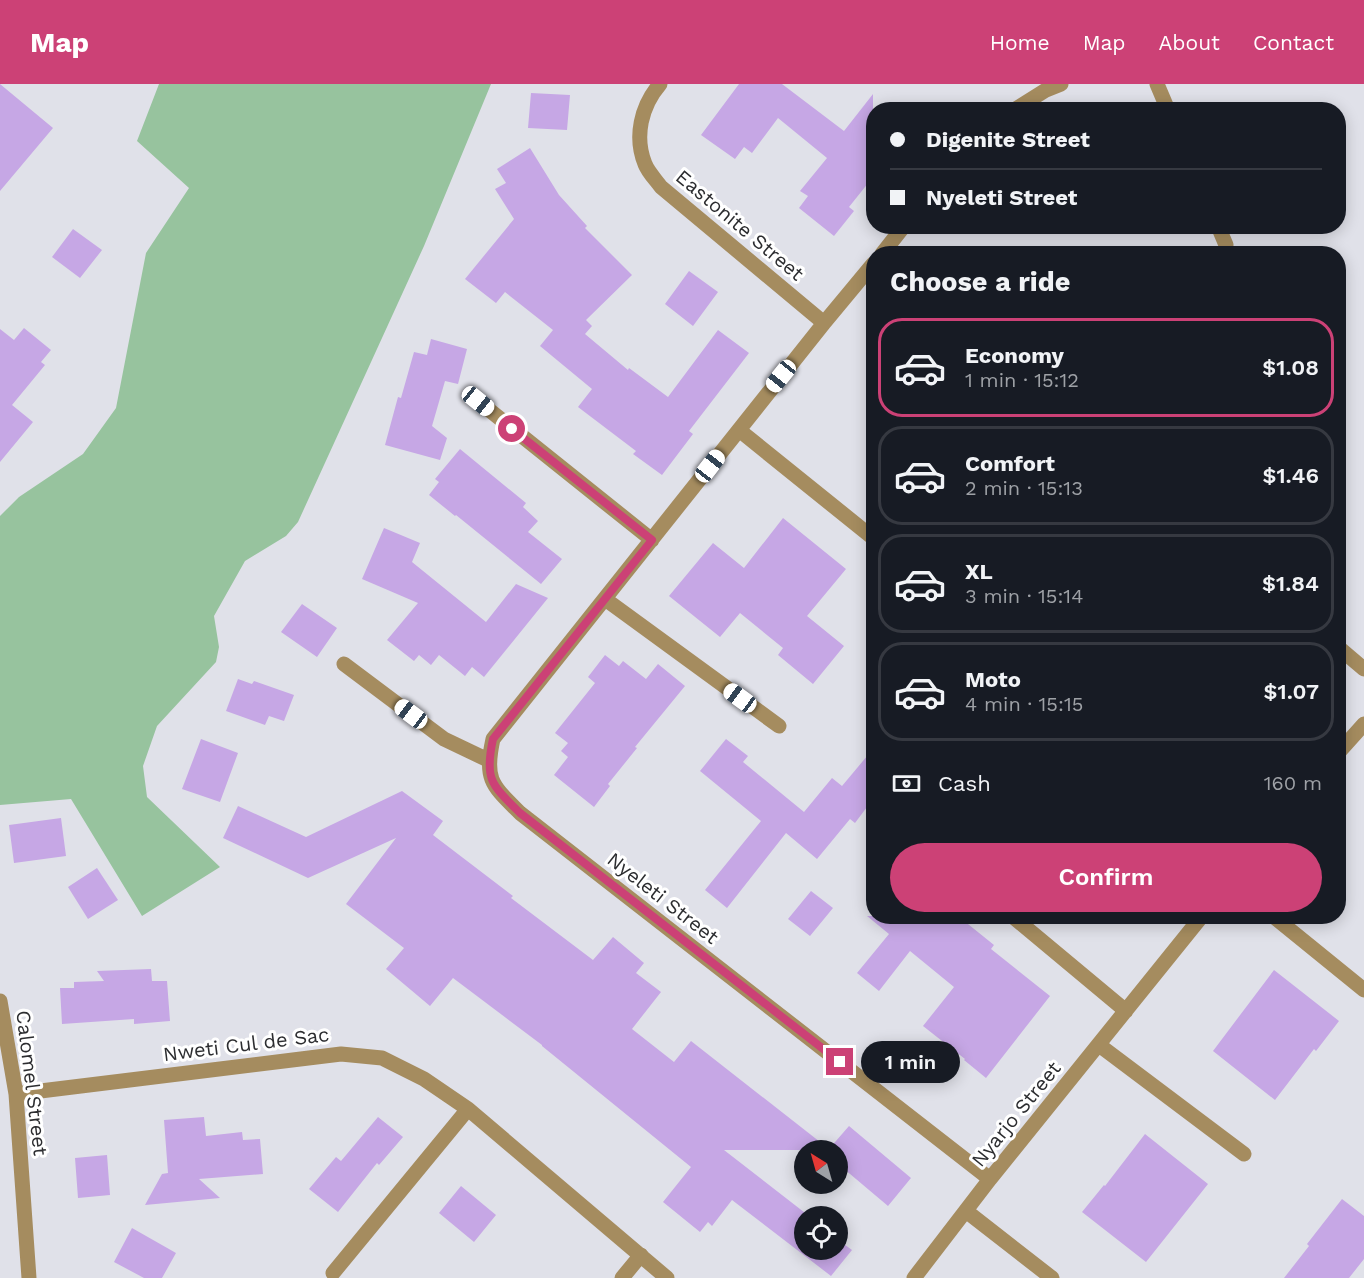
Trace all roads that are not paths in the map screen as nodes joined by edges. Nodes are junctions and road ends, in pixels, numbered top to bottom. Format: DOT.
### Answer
graph roads {
  1 [pos="660,84"];
  2 [pos="1060,84"];
  3 [pos="1157,84"];
  4 [pos="1027,102"];
  5 [pos="1165,102"];
  6 [pos="898,234"];
  7 [pos="1221,234"];
  8 [pos="1226,245"];
  9 [pos="888,246"];
  10 [pos="866,277"];
  11 [pos="824,323"];
  12 [pos="478,401"];
  13 [pos="739,430"];
  14 [pos="866,532"];
  15 [pos="652,540"];
  16 [pos="605,599"];
  17 [pos="1346,654"];
  18 [pos="344,664"];
  19 [pos="1364,669"];
  20 [pos="1364,724"];
  21 [pos="779,726"];
  22 [pos="1346,744"];
  23 [pos="488,760"];
  24 [pos="1022,924"];
  25 [pos="1196,924"];
  26 [pos="1283,924"];
  27 [pos="1364,990"];
  28 [pos="0,1001"];
  29 [pos="1126,1011"];
  30 [pos="1099,1045"];
  31 [pos="16,1094"];
  32 [pos="468,1109"];
  33 [pos="1244,1154"];
  34 [pos="990,1179"];
  35 [pos="966,1210"];
  36 [pos="640,1256"];
  37 [pos="333,1273"];
  38 [pos="29,1278"];
  39 [pos="622,1278"];
  40 [pos="667,1278"];
  41 [pos="914,1278"];
  42 [pos="1052,1278"];
  1 -- 11 [label="street, Eastonite Street"];
  2 -- 4 [label="street"];
  3 -- 5 [label="street"];
  6 -- 9 [label="street"];
  7 -- 8 [label="street"];
  10 -- 11 [label="street"];
  11 -- 13 [label="street"];
  12 -- 15 [label="street"];
  13 -- 14 [label="street"];
  13 -- 15 [label="street"];
  15 -- 16 [label="street"];
  16 -- 21 [label="street"];
  16 -- 23 [label="street"];
  17 -- 19 [label="street"];
  18 -- 23 [label="street"];
  20 -- 22 [label="street"];
  23 -- 34 [label="street, Nyeleti Street"];
  24 -- 29 [label="street"];
  25 -- 29 [label="street, Nyarjo Street"];
  26 -- 27 [label="street"];
  28 -- 31 [label="street, Calomel Street"];
  29 -- 30 [label="street, Nyarjo Street"];
  30 -- 33 [label="street"];
  30 -- 34 [label="street, Nyarjo Street"];
  31 -- 32 [label="street, Nweti Cul de Sac"];
  31 -- 38 [label="street, Calomel Street"];
  32 -- 36 [label="street, Nweti Cul de Sac"];
  32 -- 37 [label="street"];
  34 -- 35 [label="street, Nyarjo Street"];
  35 -- 41 [label="street, Nyarjo Street"];
  35 -- 42 [label="street"];
  36 -- 39 [label="street"];
  36 -- 40 [label="street, Nweti Cul de Sac"];
}
